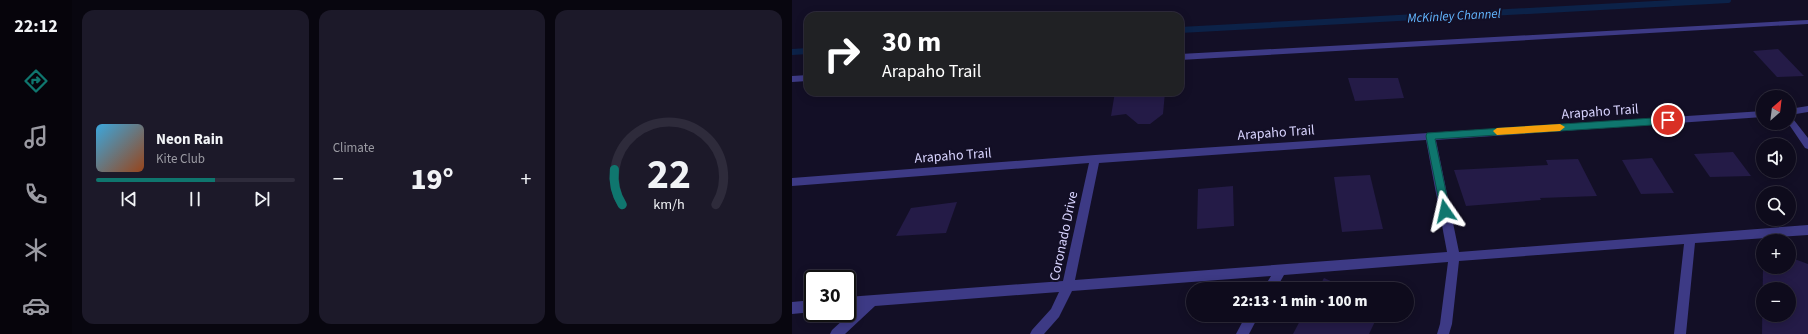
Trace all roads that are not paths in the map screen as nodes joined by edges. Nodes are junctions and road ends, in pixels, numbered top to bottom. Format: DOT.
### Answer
graph roads {
  1 [pos="1808,22"];
  2 [pos="1184,57"];
  3 [pos="792,78"];
  4 [pos="804,78"];
  5 [pos="1808,109"];
  6 [pos="1796,111"];
  7 [pos="1756,114"];
  8 [pos="1796,128"];
  9 [pos="1430,136"];
  10 [pos="1808,145"];
  11 [pos="1095,159"];
  12 [pos="792,182"];
  13 [pos="1808,230"];
  14 [pos="1690,238"];
  15 [pos="1454,257"];
  16 [pos="1281,270"];
  17 [pos="1273,282"];
  18 [pos="1068,287"];
  19 [pos="871,302"];
  20 [pos="856,303"];
  21 [pos="804,307"];
  22 [pos="792,308"];
  23 [pos="1249,322"];
  24 [pos="836,334"];
  25 [pos="1036,334"];
  26 [pos="1242,334"];
  27 [pos="1443,334"];
  28 [pos="1680,334"];
  1 -- 2 [label="street"];
  3 -- 4 [label="street"];
  5 -- 6 [label="street"];
  7 -- 9 [label="street, Arapaho Trail"];
  8 -- 10 [label="street"];
  9 -- 11 [label="street, Arapaho Trail"];
  9 -- 15 [label="street"];
  11 -- 12 [label="street, Arapaho Trail"];
  11 -- 18 [label="street, Coronado Drive"];
  13 -- 14 [label="street"];
  14 -- 15 [label="street"];
  14 -- 28 [label="street"];
  15 -- 16 [label="street"];
  15 -- 27 [label="street"];
  16 -- 17 [label="street"];
  16 -- 18 [label="street"];
  18 -- 19 [label="street"];
  18 -- 25 [label="street, Coronado Drive"];
  19 -- 20 [label="street"];
  19 -- 24 [label="street"];
  21 -- 22 [label="street"];
  23 -- 26 [label="street"];
}
